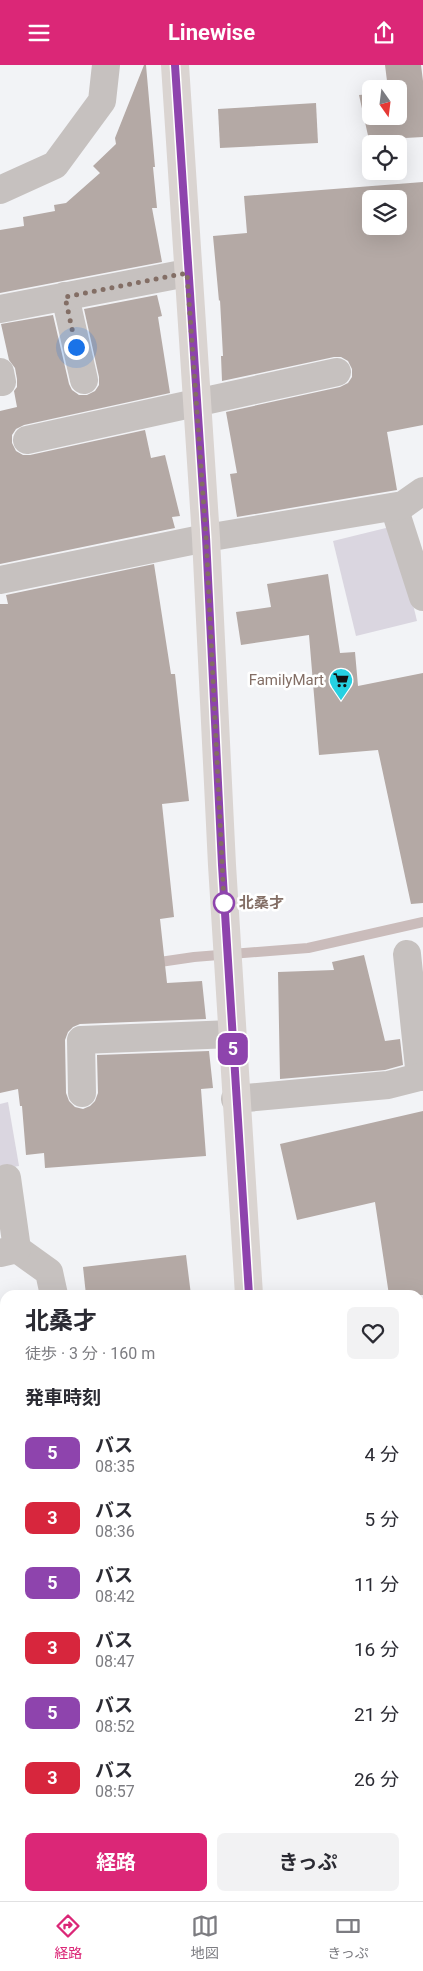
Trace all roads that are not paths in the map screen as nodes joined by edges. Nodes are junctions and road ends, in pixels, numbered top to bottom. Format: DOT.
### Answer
graph roads {
  1 [pos="106,65"];
  2 [pos="174,65"];
  3 [pos="0,190"];
  4 [pos="187,273"];
  5 [pos="65,297"];
  6 [pos="0,309"];
  7 [pos="337,372"];
  8 [pos="84,380"];
  9 [pos="197,403"];
  10 [pos="27,440"];
  11 [pos="423,491"];
  12 [pos="394,507"];
  13 [pos="206,537"];
  14 [pos="0,580"];
  15 [pos="423,597"];
  16 [pos="407,954"];
  17 [pos="232,1034"];
  18 [pos="421,1076"];
  19 [pos="82,1093"];
  20 [pos="236,1099"];
  21 [pos="7,1178"];
  22 [pos="8,1251"];
  23 [pos="53,1290"];
  24 [pos="249,1290"];
  1 -- 3 [label="street"];
  2 -- 4 [label="main road"];
  4 -- 5 [label="street"];
  4 -- 9 [label="main road"];
  5 -- 6 [label="street"];
  5 -- 8 [label="street"];
  7 -- 9 [label="street"];
  9 -- 10 [label="street"];
  9 -- 13 [label="main road"];
  11 -- 12 [label="street"];
  12 -- 13 [label="street"];
  12 -- 15 [label="street"];
  13 -- 14 [label="street"];
  13 -- 17 [label="main road"];
  16 -- 18 [label="street"];
  17 -- 19 [label="street"];
  17 -- 20 [label="main road"];
  18 -- 20 [label="street"];
  20 -- 24 [label="main road"];
  21 -- 22 [label="street"];
  22 -- 23 [label="street"];
}
